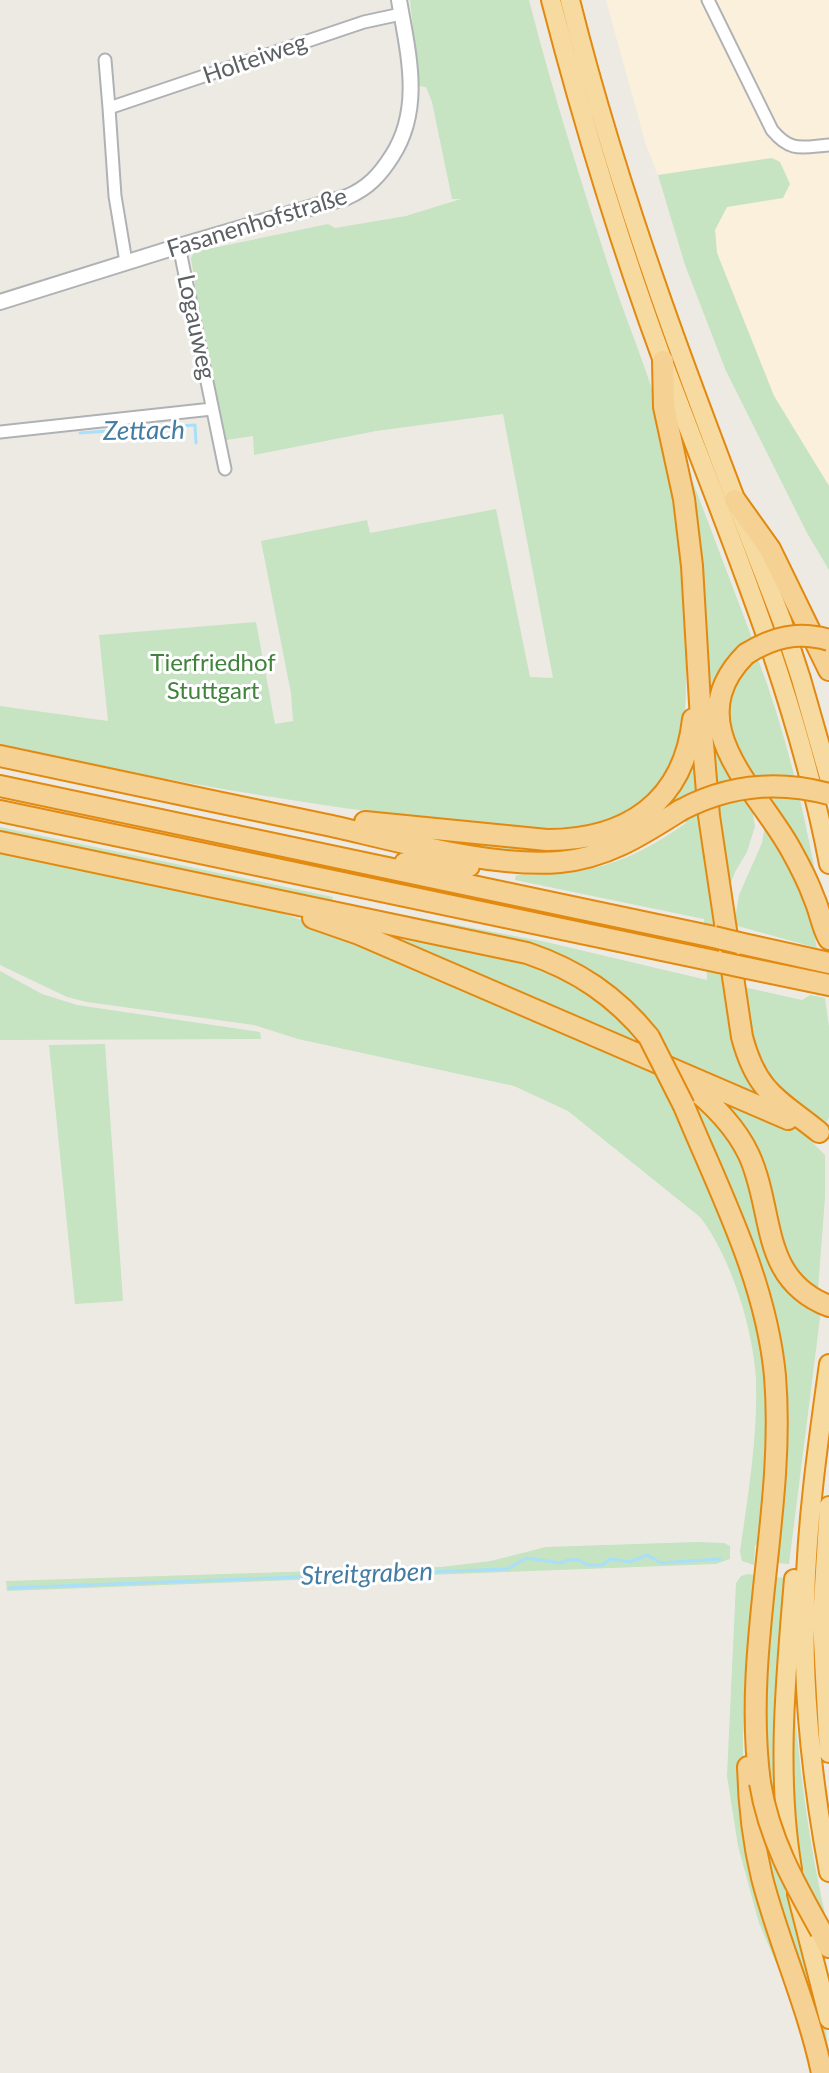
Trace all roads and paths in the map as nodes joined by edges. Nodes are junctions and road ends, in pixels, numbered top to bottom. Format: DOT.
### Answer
graph roads {
  1 [pos="551,0"];
  2 [pos="570,0"];
  3 [pos="708,0"];
  4 [pos="400,7"];
  5 [pos="105,60"];
  6 [pos="109,108"];
  7 [pos="829,145"];
  8 [pos="179,246"];
  9 [pos="126,262"];
  10 [pos="0,302"];
  11 [pos="663,361"];
  12 [pos="212,409"];
  13 [pos="0,432"];
  14 [pos="225,469"];
  15 [pos="735,500"];
  16 [pos="829,640"];
  17 [pos="829,670"];
  18 [pos="699,671"];
  19 [pos="0,756"];
  20 [pos="829,777"];
  21 [pos="0,786"];
  22 [pos="829,794"];
  23 [pos="0,811"];
  24 [pos="295,818"];
  25 [pos="0,842"];
  26 [pos="512,861"];
  27 [pos="829,864"];
  28 [pos="380,866"];
  29 [pos="278,900"];
  30 [pos="829,939"];
  31 [pos="822,961"];
  32 [pos="823,984"];
  33 [pos="670,1069"];
  34 [pos="824,1134"];
  35 [pos="820,1302"];
  36 [pos="829,1364"];
  37 [pos="829,1506"];
  38 [pos="808,1572"];
  39 [pos="823,1647"];
  40 [pos="829,1672"];
  41 [pos="756,1724"];
  42 [pos="829,1753"];
  43 [pos="829,1872"];
  44 [pos="825,1939"];
  45 [pos="829,2019"];
  46 [pos="822,2073"];
  1 -- 11 [label="highway"];
  2 -- 15 [label="highway"];
  3 -- 7 [label="street"];
  4 -- 6 [label="street, Holteiweg"];
  4 -- 8 [label="street, Fasanenhofstraße"];
  5 -- 6 [label="street"];
  6 -- 9 [label="street"];
  8 -- 9 [label="street, Fasanenhofstraße"];
  8 -- 12 [label="street, Logauweg"];
  9 -- 10 [label="street, Fasanenhofstraße"];
  11 -- 18 [label="highway"];
  11 -- 27 [label="highway"];
  12 -- 13 [label="street, Logauweg"];
  12 -- 14 [label="street, Logauweg"];
  15 -- 17 [label="highway"];
  15 -- 20 [label="highway"];
  16 -- 30 [label="highway, bridge"];
  18 -- 24 [label="highway"];
  18 -- 34 [label="highway"];
  19 -- 24 [label="highway"];
  21 -- 28 [label="highway"];
  22 -- 26 [label="highway, bridge"];
  23 -- 32 [label="highway, bridge"];
  24 -- 26 [label="highway"];
  25 -- 29 [label="highway"];
  26 -- 28 [label="highway"];
  28 -- 31 [label="highway, bridge"];
  29 -- 33 [label="highway"];
  29 -- 41 [label="highway, bridge"];
  33 -- 34 [label="highway"];
  33 -- 35 [label="highway"];
  36 -- 38 [label="highway"];
  37 -- 38 [label="highway"];
  38 -- 39 [label="highway"];
  38 -- 43 [label="highway"];
  38 -- 45 [label="highway"];
  39 -- 40 [label="highway"];
  39 -- 42 [label="highway"];
  41 -- 44 [label="highway, bridge"];
  41 -- 46 [label="highway"];
}
